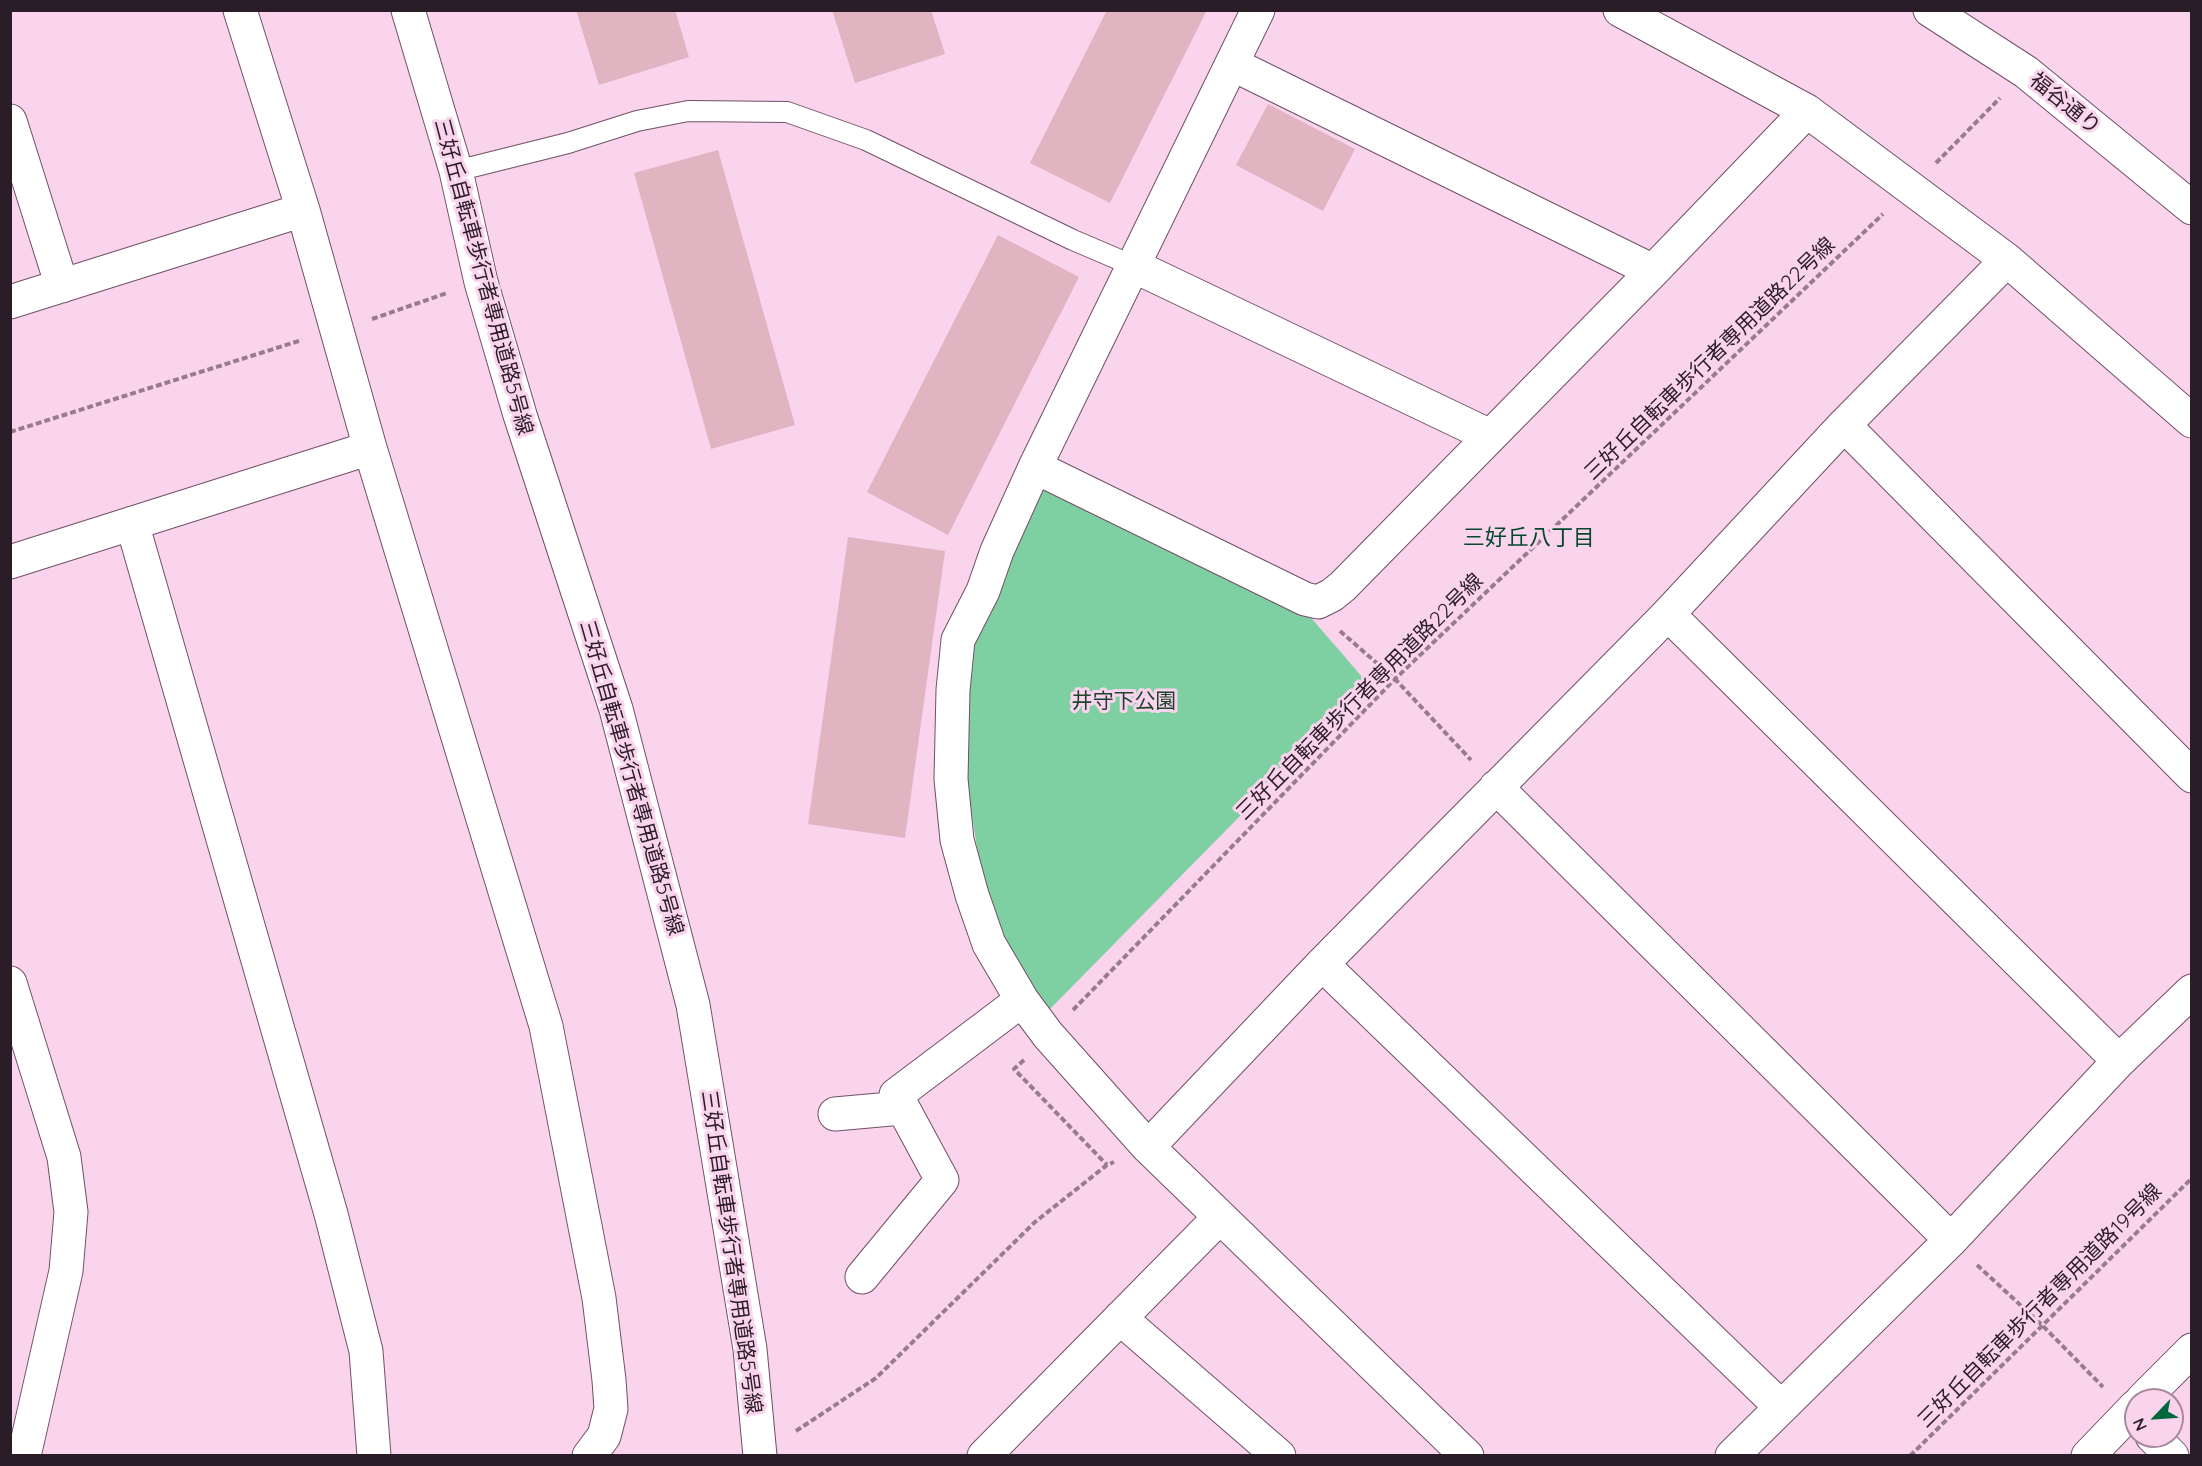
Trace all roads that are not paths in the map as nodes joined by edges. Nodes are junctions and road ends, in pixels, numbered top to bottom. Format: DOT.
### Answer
graph roads {
  1 [pos="240,10"];
  2 [pos="408,10"];
  3 [pos="1258,10"];
  4 [pos="1620,10"];
  5 [pos="1930,10"];
  6 [pos="1232,64"];
  7 [pos="1807,111"];
  8 [pos="10,121"];
  9 [pos="456,171"];
  10 [pos="2192,208"];
  11 [pos="303,210"];
  12 [pos="2007,260"];
  13 [pos="1134,266"];
  14 [pos="1653,271"];
  15 [pos="62,286"];
  16 [pos="10,302"];
  17 [pos="2192,421"];
  18 [pos="1844,425"];
  19 [pos="1490,436"];
  20 [pos="370,448"];
  21 [pos="1035,467"];
  22 [pos="132,523"];
  23 [pos="10,562"];
  24 [pos="1668,614"];
  25 [pos="2192,776"];
  26 [pos="1496,787"];
  27 [pos="1322,964"];
  28 [pos="10,983"];
  29 [pos="2192,990"];
  30 [pos="1022,1000"];
  31 [pos="2119,1061"];
  32 [pos="903,1108"];
  33 [pos="835,1114"];
  34 [pos="1148,1147"];
  35 [pos="1220,1217"];
  36 [pos="1951,1240"];
  37 [pos="862,1277"];
  38 [pos="1120,1318"];
  39 [pos="2192,1350"];
  40 [pos="2157,1388"];
  41 [pos="1781,1407"];
  42 [pos="2124,1421"];
  43 [pos="24,1455"];
  44 [pos="375,1455"];
  45 [pos="589,1455"];
  46 [pos="760,1455"];
  47 [pos="984,1455"];
  48 [pos="1279,1455"];
  49 [pos="1467,1455"];
  50 [pos="1732,1455"];
  51 [pos="2088,1455"];
  1 -- 11 [label="street"];
  2 -- 9 [label="street, 三好丘自転車歩行者専用道路5号線"];
  3 -- 6 [label="street"];
  4 -- 7 [label="street"];
  5 -- 10 [label="street, 福谷通り"];
  6 -- 13 [label="street"];
  6 -- 14 [label="street"];
  7 -- 12 [label="street"];
  7 -- 14 [label="street"];
  8 -- 15 [label="street"];
  9 -- 13 [label="lane"];
  9 -- 46 [label="street, 三好丘自転車歩行者専用道路5号線"];
  11 -- 15 [label="street"];
  11 -- 20 [label="street"];
  12 -- 17 [label="street"];
  12 -- 18 [label="street"];
  13 -- 19 [label="street"];
  13 -- 21 [label="street"];
  14 -- 19 [label="street"];
  15 -- 16 [label="street"];
  18 -- 24 [label="street"];
  18 -- 25 [label="street"];
  19 -- 21 [label="street"];
  20 -- 22 [label="street"];
  20 -- 45 [label="street"];
  21 -- 30 [label="street"];
  22 -- 23 [label="street"];
  22 -- 44 [label="street"];
  24 -- 26 [label="street"];
  24 -- 31 [label="street"];
  26 -- 27 [label="street"];
  26 -- 36 [label="street"];
  27 -- 34 [label="street"];
  27 -- 41 [label="street"];
  28 -- 43 [label="street"];
  29 -- 31 [label="street"];
  30 -- 32 [label="street"];
  30 -- 34 [label="street"];
  31 -- 36 [label="street"];
  32 -- 33 [label="street"];
  32 -- 37 [label="street"];
  34 -- 35 [label="street"];
  35 -- 38 [label="street"];
  35 -- 49 [label="street"];
  36 -- 41 [label="street"];
  38 -- 47 [label="street"];
  38 -- 48 [label="street"];
  39 -- 40 [label="street"];
  41 -- 50 [label="street"];
  42 -- 51 [label="street"];
}
